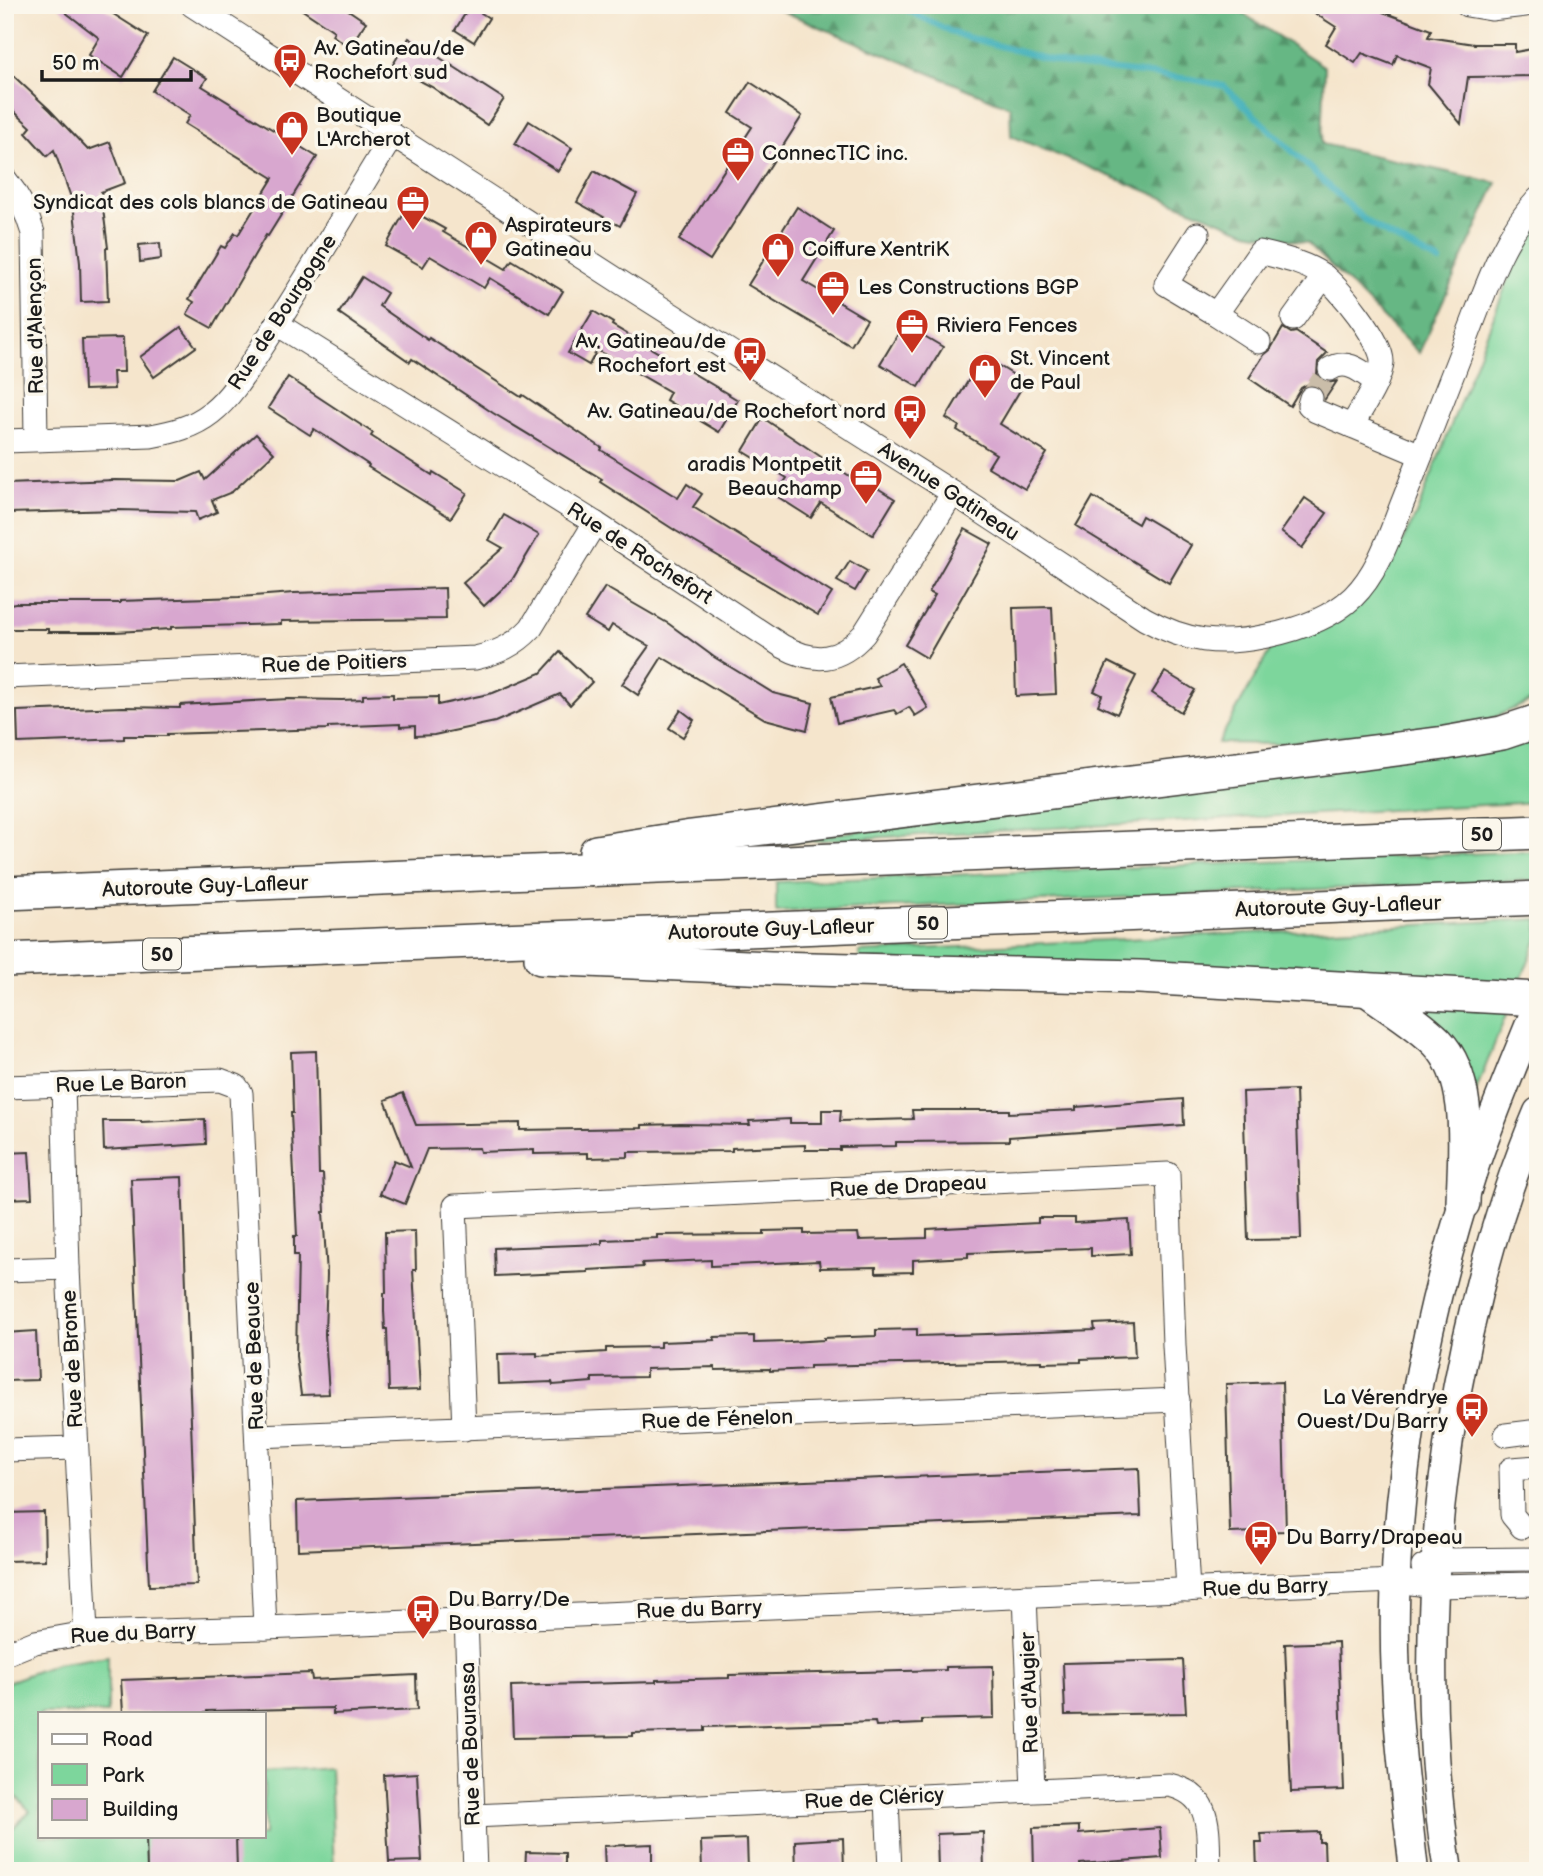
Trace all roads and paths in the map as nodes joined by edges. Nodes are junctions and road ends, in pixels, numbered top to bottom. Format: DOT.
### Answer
graph roads {
  1 [pos="192,5"];
  2 [pos="1467,5"];
  3 [pos="1525,5"];
  4 [pos="393,135"];
  5 [pos="5,179"];
  6 [pos="1538,199"];
  7 [pos="1198,234"];
  8 [pos="1324,276"];
  9 [pos="1216,314"];
  10 [pos="1293,319"];
  11 [pos="277,324"];
  12 [pos="1259,341"];
  13 [pos="1331,369"];
  14 [pos="1376,382"];
  15 [pos="1311,398"];
  16 [pos="1352,426"];
  17 [pos="36,439"];
  18 [pos="5,441"];
  19 [pos="1421,454"];
  20 [pos="953,493"];
  21 [pos="595,523"];
  22 [pos="5,677"];
  23 [pos="1538,720"];
  24 [pos="1538,832"];
  25 [pos="438,876"];
  26 [pos="5,893"];
  27 [pos="1538,898"];
  28 [pos="318,948"];
  29 [pos="5,960"];
  30 [pos="1368,990"];
  31 [pos="1538,999"];
  32 [pos="1538,1004"];
  33 [pos="63,1085"];
  34 [pos="236,1086"];
  35 [pos="5,1087"];
  36 [pos="1538,1112"];
  37 [pos="1463,1203"];
  38 [pos="68,1268"];
  39 [pos="5,1270"];
  40 [pos="1178,1400"];
  41 [pos="464,1429"];
  42 [pos="1538,1431"];
  43 [pos="1506,1435"];
  44 [pos="257,1436"];
  45 [pos="76,1448"];
  46 [pos="5,1450"];
  47 [pos="1538,1467"];
  48 [pos="1530,1527"];
  49 [pos="1530,1559"];
  50 [pos="1436,1573"];
  51 [pos="1396,1581"];
  52 [pos="1538,1584"];
  53 [pos="1188,1590"];
  54 [pos="1025,1596"];
  55 [pos="466,1618"];
  56 [pos="265,1628"];
  57 [pos="86,1633"];
  58 [pos="5,1654"];
  59 [pos="1033,1790"];
  60 [pos="887,1798"];
  61 [pos="473,1816"];
  62 [pos="475,1871"];
  63 [pos="890,1871"];
  64 [pos="1209,1871"];
  65 [pos="1415,1871"];
  66 [pos="1448,1871"];
  1 -- 4 [label="street, Avenue Gatineau"];
  2 -- 3 [label="street"];
  4 -- 11 [label="street, Rue de Bourgogne"];
  4 -- 20 [label="street, Avenue Gatineau"];
  5 -- 17 [label="street, Rue d'Alençon"];
  6 -- 19 [label="street, Avenue Gatineau"];
  7 -- 9 [label="street"];
  8 -- 9 [label="street"];
  8 -- 10 [label="street"];
  8 -- 14 [label="street"];
  9 -- 12 [label="street"];
  11 -- 17 [label="street, Rue de Bourgogne"];
  11 -- 21 [label="street, Rue de Rochefort"];
  13 -- 14 [label="street"];
  14 -- 16 [label="street"];
  15 -- 16 [label="street"];
  16 -- 19 [label="street"];
  17 -- 18 [label="street, Rue de Bourgogne"];
  19 -- 20 [label="street, Avenue Gatineau"];
  20 -- 21 [label="street, Rue de Rochefort"];
  21 -- 22 [label="street, Rue de Poitiers"];
  23 -- 25 [label="highway"];
  24 -- 25 [label="highway, Autoroute Guy-Lafleur / 50"];
  25 -- 26 [label="highway, Autoroute Guy-Lafleur / 50"];
  27 -- 28 [label="highway, Autoroute Guy-Lafleur / 50"];
  28 -- 29 [label="highway, Autoroute Guy-Lafleur / 50"];
  28 -- 30 [label="highway"];
  30 -- 31 [label="highway"];
  30 -- 37 [label="highway"];
  32 -- 37 [label="main road"];
  33 -- 34 [label="street, Rue Le Baron"];
  33 -- 35 [label="street, Rue Le Baron"];
  33 -- 38 [label="street, Rue de Brome"];
  34 -- 44 [label="street, Rue de Beauce"];
  36 -- 50 [label="main road"];
  37 -- 51 [label="main road"];
  38 -- 39 [label="street"];
  38 -- 45 [label="street, Rue de Brome"];
  40 -- 41 [label="street, Rue de Fénelon"];
  40 -- 41 [label="street, Rue de Drapeau"];
  40 -- 53 [label="street, Rue de Drapeau"];
  41 -- 44 [label="street, Rue de Fénelon"];
  42 -- 43 [label="street"];
  44 -- 56 [label="street, Rue de Beauce"];
  45 -- 46 [label="street"];
  45 -- 57 [label="street, Rue de Brome"];
  47 -- 48 [label="street"];
  48 -- 49 [label="street"];
  49 -- 50 [label="street, Rue du Barry"];
  50 -- 51 [label="street, Rue du Barry"];
  50 -- 52 [label="street, Rue du Barry"];
  50 -- 66 [label="main road"];
  51 -- 53 [label="street, Rue du Barry"];
  51 -- 65 [label="main road"];
  53 -- 54 [label="street, Rue du Barry"];
  54 -- 55 [label="street, Rue du Barry"];
  54 -- 59 [label="street, Rue d'Augier"];
  55 -- 56 [label="street, Rue du Barry"];
  55 -- 61 [label="street, Rue de Bourassa"];
  56 -- 57 [label="street, Rue du Barry"];
  57 -- 58 [label="street, Rue du Barry"];
  59 -- 60 [label="street, Rue de Cléricy"];
  59 -- 64 [label="street, Rue de Cléricy"];
  60 -- 61 [label="street, Rue de Cléricy"];
  60 -- 63 [label="street"];
  61 -- 62 [label="street, Rue de Bourassa"];
}
